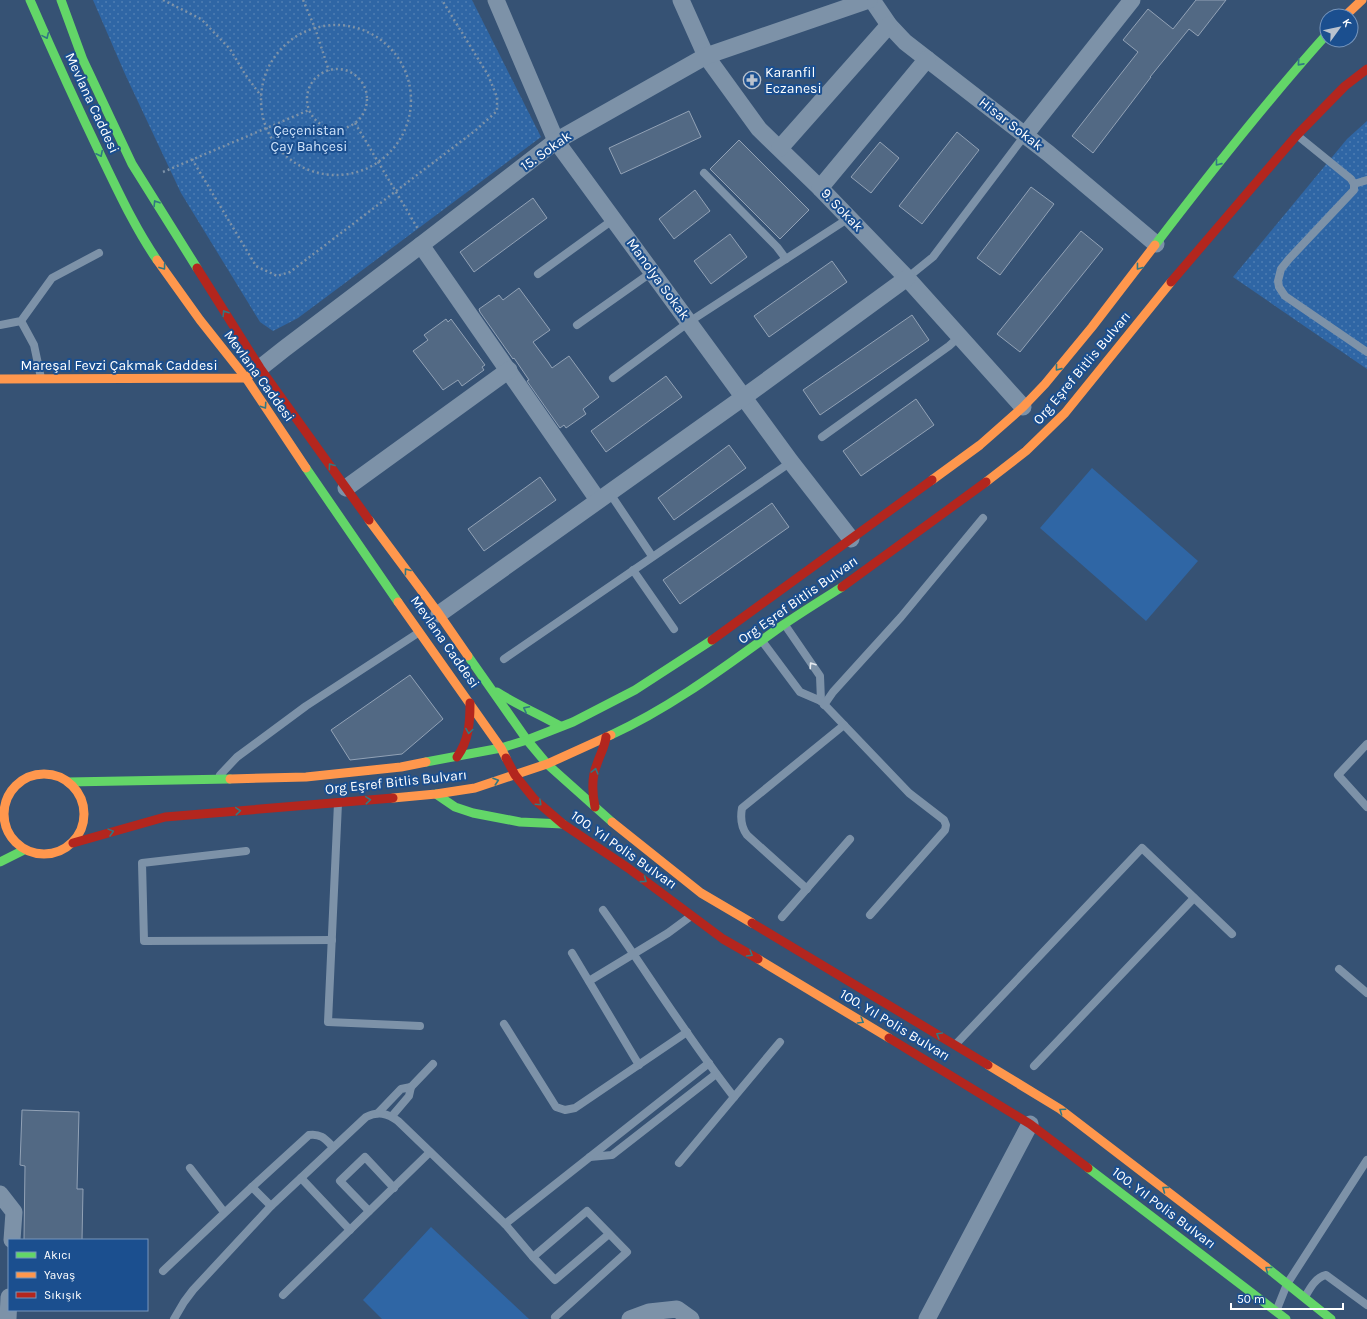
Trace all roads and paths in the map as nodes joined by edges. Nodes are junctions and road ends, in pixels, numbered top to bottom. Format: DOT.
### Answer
graph roads {
  1 [pos="30,0"];
  2 [pos="61,0"];
  3 [pos="163,0"];
  4 [pos="303,0"];
  5 [pos="442,0"];
  6 [pos="496,0"];
  7 [pos="681,0"];
  8 [pos="870,0"];
  9 [pos="1132,0"];
  10 [pos="889,25"];
  11 [pos="316,28"];
  12 [pos="1319,43"];
  13 [pos="706,56"];
  14 [pos="927,59"];
  15 [pos="1367,69"];
  16 [pos="329,71"];
  17 [pos="261,97"];
  18 [pos="309,110"];
  19 [pos="355,123"];
  20 [pos="267,128"];
  21 [pos="1025,135"];
  22 [pos="1297,136"];
  23 [pos="556,141"];
  24 [pos="780,148"];
  25 [pos="192,160"];
  26 [pos="378,162"];
  27 [pos="163,172"];
  28 [pos="704,173"];
  29 [pos="1367,180"];
  30 [pos="1354,184"];
  31 [pos="820,188"];
  32 [pos="396,191"];
  33 [pos="849,218"];
  34 [pos="614,220"];
  35 [pos="424,244"];
  36 [pos="1156,244"];
  37 [pos="99,253"];
  38 [pos="786,260"];
  39 [pos="652,272"];
  40 [pos="538,274"];
  41 [pos="907,278"];
  42 [pos="21,321"];
  43 [pos="689,322"];
  44 [pos="0,325"];
  45 [pos="577,326"];
  46 [pos="960,336"];
  47 [pos="1367,352"];
  48 [pos="260,368"];
  49 [pos="509,370"];
  50 [pos="246,378"];
  51 [pos="614,378"];
  52 [pos="0,379"];
  53 [pos="41,379"];
  54 [pos="744,397"];
  55 [pos="1023,407"];
  56 [pos="822,436"];
  57 [pos="791,462"];
  58 [pos="346,488"];
  59 [pos="604,496"];
  60 [pos="983,518"];
  61 [pos="852,539"];
  62 [pos="652,556"];
  63 [pos="633,570"];
  64 [pos="439,614"];
  65 [pos="785,624"];
  66 [pos="674,628"];
  67 [pos="421,632"];
  68 [pos="762,641"];
  69 [pos="504,659"];
  70 [pos="491,689"];
  71 [pos="470,703"];
  72 [pos="822,703"];
  73 [pos="844,725"];
  74 [pos="560,726"];
  75 [pos="606,737"];
  76 [pos="527,740"];
  77 [pos="1367,744"];
  78 [pos="501,748"];
  79 [pos="457,757"];
  80 [pos="547,764"];
  81 [pos="515,775"];
  82 [pos="215,779"];
  83 [pos="68,782"];
  84 [pos="436,794"];
  85 [pos="4,795"];
  86 [pos="338,802"];
  87 [pos="1367,806"];
  88 [pos="595,807"];
  89 [pos="563,824"];
  90 [pos="3,827"];
  91 [pos="850,839"];
  92 [pos="73,842"];
  93 [pos="24,850"];
  94 [pos="246,851"];
  95 [pos="0,862"];
  96 [pos="807,889"];
  97 [pos="1194,898"];
  98 [pos="603,910"];
  99 [pos="692,915"];
  100 [pos="870,915"];
  101 [pos="782,917"];
  102 [pos="1232,934"];
  103 [pos="332,940"];
  104 [pos="572,953"];
  105 [pos="634,954"];
  106 [pos="1339,970"];
  107 [pos="588,981"];
  108 [pos="1367,993"];
  109 [pos="504,1024"];
  110 [pos="420,1026"];
  111 [pos="687,1032"];
  112 [pos="780,1042"];
  113 [pos="956,1044"];
  114 [pos="709,1063"];
  115 [pos="433,1064"];
  116 [pos="639,1065"];
  117 [pos="1034,1066"];
  118 [pos="716,1074"];
  119 [pos="412,1087"];
  120 [pos="734,1098"];
  121 [pos="378,1113"];
  122 [pos="392,1116"];
  123 [pos="1030,1124"];
  124 [pos="333,1148"];
  125 [pos="430,1152"];
  126 [pos="589,1157"];
  127 [pos="1367,1160"];
  128 [pos="679,1163"];
  129 [pos="190,1168"];
  130 [pos="301,1178"];
  131 [pos="252,1187"];
  132 [pos="394,1188"];
  133 [pos="0,1194"];
  134 [pos="271,1206"];
  135 [pos="369,1211"];
  136 [pos="224,1212"];
  137 [pos="505,1224"];
  138 [pos="350,1230"];
  139 [pos="609,1234"];
  140 [pos="12,1239"];
  141 [pos="533,1257"];
  142 [pos="163,1272"];
  143 [pos="1287,1284"];
  144 [pos="283,1295"];
  145 [pos="1304,1297"];
  146 [pos="1367,1305"];
  147 [pos="1277,1316"];
  148 [pos="555,1317"];
  149 [pos="174,1319"];
  150 [pos="630,1319"];
  151 [pos="691,1319"];
  152 [pos="927,1319"];
  153 [pos="1332,1319"];
  1 -- 50 [label="main road, Mevlana Caddesi, one-way"];
  48 -- 2 [label="main road, Mevlana Caddesi, one-way"];
  3 -- 17 [label="path"];
  4 -- 11 [label="path"];
  5 -- 32 [label="path"];
  6 -- 23 [label="street, Manolya Sokak"];
  7 -- 13 [label="street, 9. Sokak"];
  8 -- 10 [label="street, Hisar Sokak"];
  8 -- 13 [label="street, 15. Sokak"];
  9 -- 21 [label="street"];
  10 -- 14 [label="street, Hisar Sokak"];
  10 -- 24 [label="street"];
  11 -- 16 [label="path"];
  11 -- 17 [label="path"];
  11 -- 26 [label="path"];
  12 -- 36 [label="main road, one-way"];
  13 -- 23 [label="street, 15. Sokak"];
  13 -- 24 [label="street, 9. Sokak"];
  14 -- 21 [label="street, Hisar Sokak"];
  14 -- 31 [label="street"];
  15 -- 22 [label="main road, Org Eşref Bitlis Bulvarı"];
  16 -- 18 [label="path"];
  16 -- 19 [label="path"];
  17 -- 20 [label="path"];
  18 -- 19 [label="path"];
  18 -- 20 [label="path"];
  19 -- 26 [label="path"];
  20 -- 25 [label="path"];
  20 -- 26 [label="path"];
  21 -- 36 [label="street, Hisar Sokak"];
  21 -- 41 [label="lane"];
  22 -- 30 [label="lane"];
  22 -- 65 [label="main road, Org Eşref Bitlis Bulvarı"];
  23 -- 34 [label="street, Manolya Sokak"];
  23 -- 35 [label="street, 15. Sokak"];
  24 -- 31 [label="street, 9. Sokak"];
  25 -- 27 [label="path"];
  25 -- 32 [label="path"];
  26 -- 32 [label="path"];
  28 -- 38 [label="lane"];
  29 -- 30 [label="lane"];
  30 -- 47 [label="lane"];
  31 -- 33 [label="street, 9. Sokak"];
  32 -- 35 [label="path"];
  33 -- 38 [label="lane"];
  33 -- 41 [label="street, 9. Sokak"];
  34 -- 39 [label="street, Manolya Sokak"];
  34 -- 40 [label="lane"];
  35 -- 48 [label="street, 15. Sokak"];
  35 -- 49 [label="street"];
  36 -- 55 [label="main road, one-way"];
  37 -- 42 [label="lane"];
  38 -- 43 [label="lane"];
  39 -- 43 [label="street, Manolya Sokak"];
  39 -- 45 [label="lane"];
  41 -- 46 [label="street, 9. Sokak"];
  41 -- 54 [label="street"];
  42 -- 44 [label="lane"];
  42 -- 53 [label="lane"];
  43 -- 51 [label="lane"];
  43 -- 54 [label="street, Manolya Sokak"];
  46 -- 55 [label="street, 9. Sokak"];
  46 -- 56 [label="lane"];
  48 -- 50 [label="main road"];
  58 -- 48 [label="main road, Mevlana Caddesi, one-way"];
  49 -- 58 [label="street"];
  49 -- 59 [label="street"];
  50 -- 53 [label="main road, Mareşal Fevzi Çakmak Caddesi"];
  50 -- 67 [label="main road, Mevlana Caddesi, one-way"];
  52 -- 53 [label="main road, Mareşal Fevzi Çakmak Caddesi"];
  54 -- 57 [label="street, Manolya Sokak"];
  54 -- 59 [label="street"];
  55 -- 61 [label="main road"];
  57 -- 61 [label="street, Manolya Sokak"];
  57 -- 62 [label="lane"];
  64 -- 58 [label="main road, Mevlana Caddesi, one-way"];
  59 -- 62 [label="lane"];
  59 -- 64 [label="street"];
  60 -- 72 [label="lane"];
  61 -- 74 [label="main road"];
  62 -- 63 [label="lane"];
  63 -- 66 [label="lane"];
  63 -- 69 [label="lane"];
  64 -- 70 [label="main road, Mevlana Caddesi"];
  65 -- 68 [label="main road, Org Eşref Bitlis Bulvarı"];
  72 -- 65 [label="lane, one-way"];
  67 -- 71 [label="main road, Mevlana Caddesi"];
  67 -- 82 [label="lane"];
  68 -- 72 [label="lane"];
  68 -- 75 [label="main road, Org Eşref Bitlis Bulvarı"];
  74 -- 70 [label="main road, one-way"];
  70 -- 76 [label="main road, Mevlana Caddesi"];
  71 -- 78 [label="main road, Mevlana Caddesi"];
  71 -- 79 [label="main road, one-way"];
  72 -- 73 [label="lane"];
  73 -- 96 [label="lane"];
  73 -- 100 [label="lane"];
  74 -- 76 [label="main road"];
  75 -- 80 [label="main road, Org Eşref Bitlis Bulvarı"];
  88 -- 75 [label="main road, one-way"];
  76 -- 78 [label="main road"];
  76 -- 80 [label="main road, Mevlana Caddesi"];
  77 -- 87 [label="lane"];
  78 -- 79 [label="main road"];
  78 -- 81 [label="main road, 100. Yıl Polis Bulvarı"];
  79 -- 82 [label="main road"];
  80 -- 81 [label="main road, Org Eşref Bitlis Bulvarı"];
  80 -- 88 [label="main road, Mevlana Caddesi"];
  84 -- 81 [label="main road, Org Eşref Bitlis Bulvarı, one-way"];
  81 -- 89 [label="main road, 100. Yıl Polis Bulvarı, one-way"];
  82 -- 83 [label="main road"];
  83 -- 85 [label="main road"];
  83 -- 92 [label="main road"];
  86 -- 84 [label="main road, Org Eşref Bitlis Bulvarı, one-way"];
  84 -- 89 [label="main road"];
  85 -- 90 [label="main road"];
  92 -- 86 [label="main road, Org Eşref Bitlis Bulvarı, one-way"];
  86 -- 103 [label="lane"];
  113 -- 88 [label="main road, Mevlana Caddesi, one-way"];
  89 -- 99 [label="main road, 100. Yıl Polis Bulvarı, one-way"];
  90 -- 93 [label="main road"];
  91 -- 96 [label="lane"];
  92 -- 93 [label="main road"];
  93 -- 95 [label="main road"];
  94 -- 103 [label="lane"];
  96 -- 101 [label="lane"];
  97 -- 102 [label="lane"];
  97 -- 113 [label="lane"];
  97 -- 117 [label="lane"];
  98 -- 105 [label="lane"];
  99 -- 105 [label="lane"];
  99 -- 123 [label="main road, 100. Yıl Polis Bulvarı, one-way"];
  103 -- 110 [label="lane"];
  104 -- 107 [label="lane"];
  105 -- 107 [label="lane"];
  105 -- 111 [label="lane"];
  106 -- 108 [label="lane"];
  107 -- 116 [label="lane"];
  109 -- 116 [label="lane"];
  111 -- 114 [label="lane"];
  111 -- 116 [label="lane"];
  112 -- 120 [label="lane"];
  143 -- 113 [label="main road, Mevlana Caddesi, one-way"];
  114 -- 118 [label="lane"];
  114 -- 126 [label="lane"];
  115 -- 119 [label="lane"];
  118 -- 120 [label="lane"];
  118 -- 126 [label="lane"];
  119 -- 121 [label="lane"];
  119 -- 122 [label="lane"];
  120 -- 128 [label="lane"];
  121 -- 122 [label="lane"];
  121 -- 124 [label="lane"];
  122 -- 125 [label="lane"];
  123 -- 147 [label="main road, 100. Yıl Polis Bulvarı"];
  123 -- 152 [label="street"];
  124 -- 130 [label="lane"];
  124 -- 131 [label="lane"];
  125 -- 132 [label="lane"];
  125 -- 137 [label="lane"];
  126 -- 137 [label="lane"];
  127 -- 143 [label="lane"];
  129 -- 136 [label="lane"];
  130 -- 134 [label="lane"];
  130 -- 138 [label="lane"];
  131 -- 134 [label="lane"];
  131 -- 136 [label="lane"];
  132 -- 135 [label="lane"];
  132 -- 135 [label="lane"];
  133 -- 140 [label="street"];
  134 -- 149 [label="lane"];
  135 -- 138 [label="lane"];
  136 -- 142 [label="lane"];
  137 -- 141 [label="lane"];
  138 -- 144 [label="lane"];
  139 -- 141 [label="lane"];
  139 -- 141 [label="lane"];
  139 -- 148 [label="lane"];
  143 -- 145 [label="main road, Mevlana Caddesi"];
  143 -- 147 [label="lane"];
  145 -- 146 [label="lane"];
  145 -- 153 [label="main road, Mevlana Caddesi"];
  150 -- 151 [label="street"];
}
